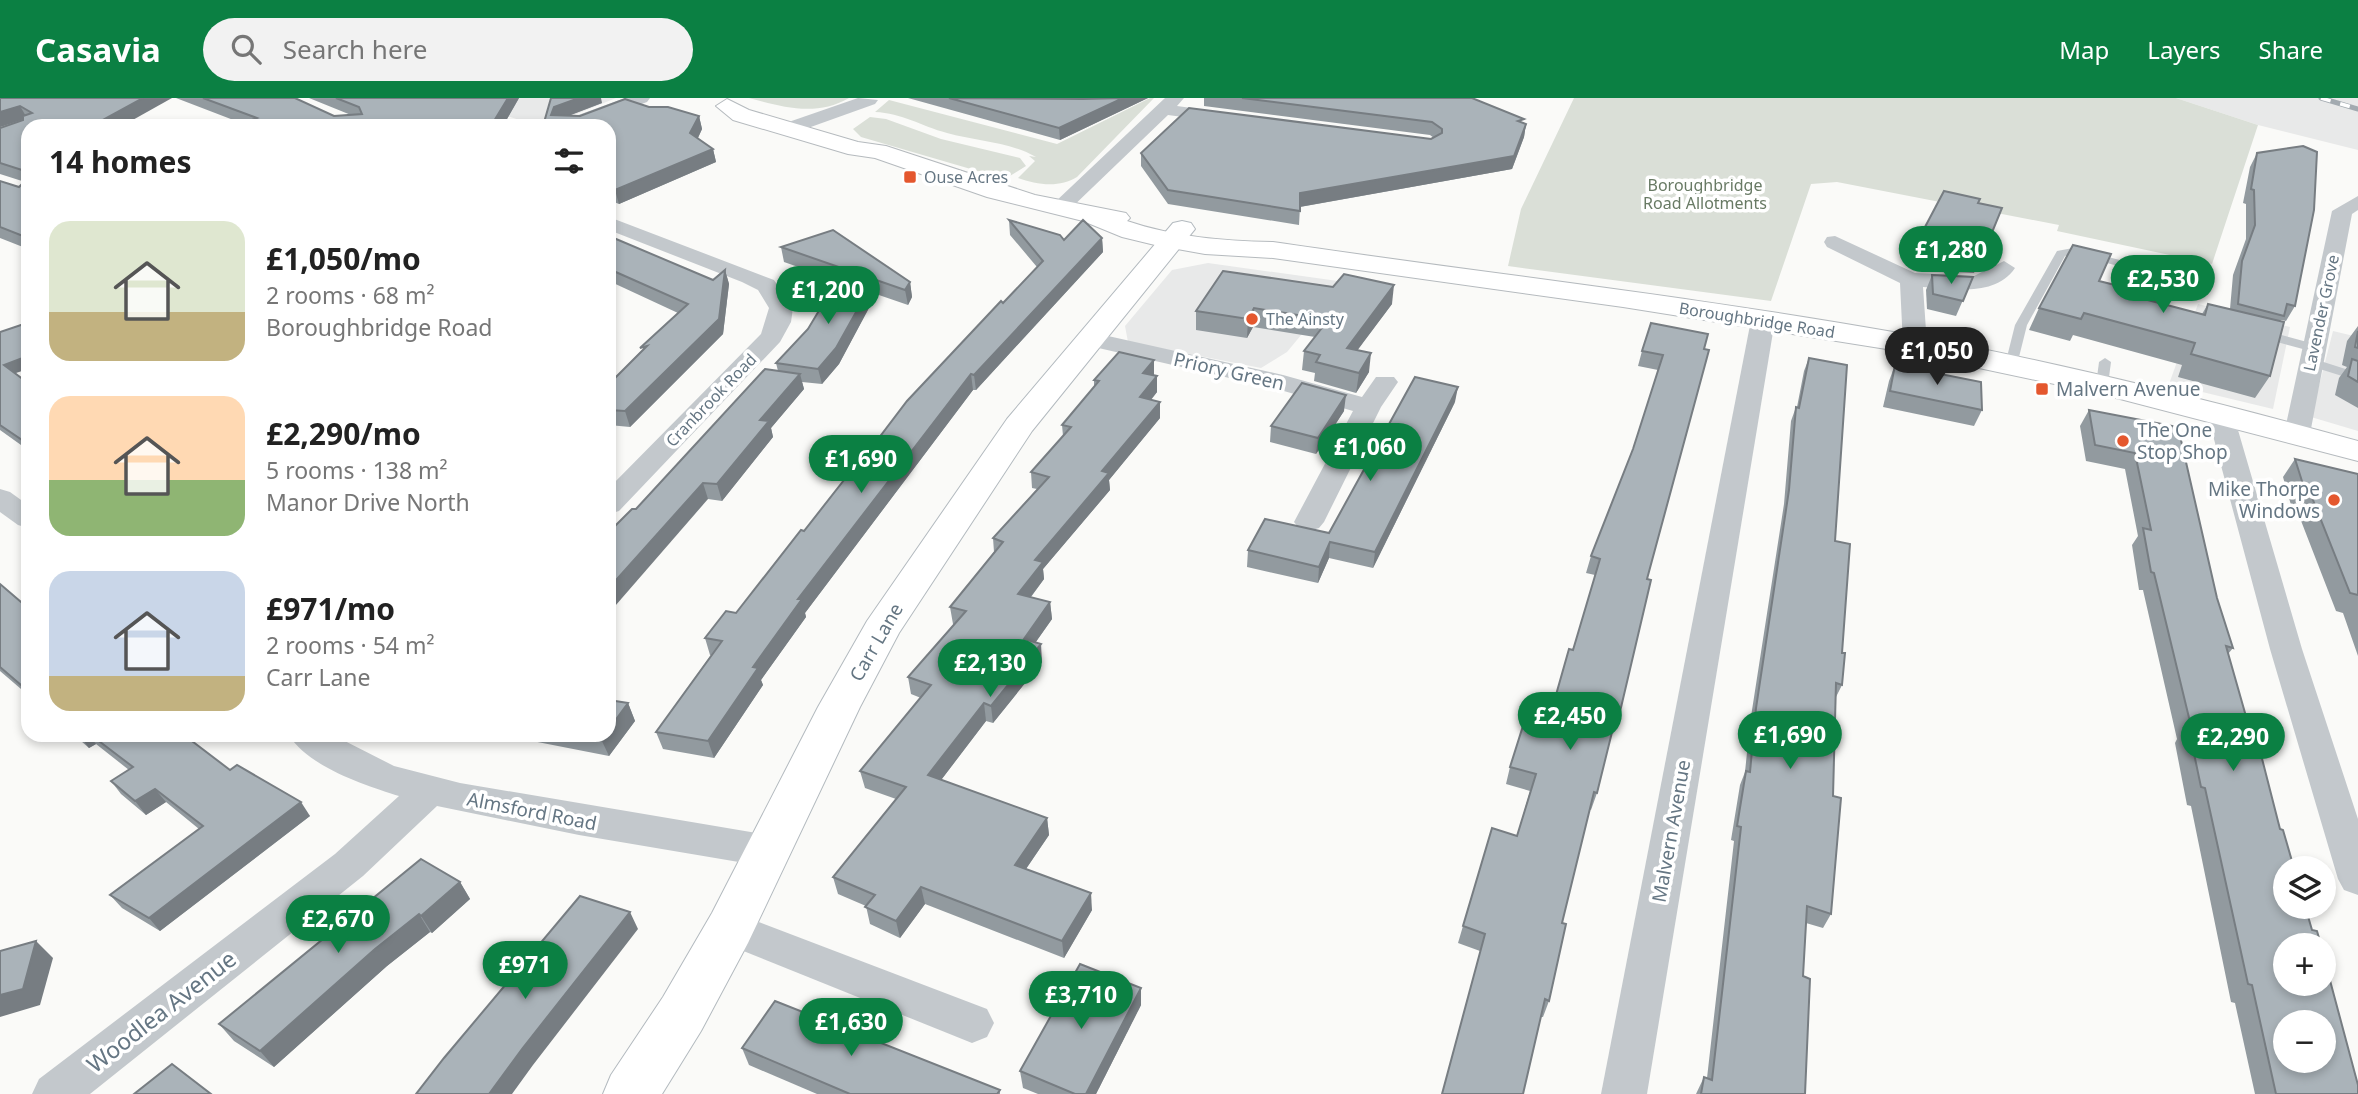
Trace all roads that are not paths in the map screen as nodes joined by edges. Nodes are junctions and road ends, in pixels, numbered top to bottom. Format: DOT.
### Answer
graph roads {
  1 [pos="641,98"];
  2 [pos="869,99"];
  3 [pos="719,101"];
  4 [pos="1169,104"];
  5 [pos="585,119"];
  6 [pos="1243,120"];
  7 [pos="805,129"];
  8 [pos="2358,202"];
  9 [pos="1060,208"];
  10 [pos="616,226"];
  11 [pos="1173,241"];
  12 [pos="1835,242"];
  13 [pos="2004,268"];
  14 [pos="1911,280"];
  15 [pos="2135,300"];
  16 [pos="1763,320"];
  17 [pos="2241,329"];
  18 [pos="1090,339"];
  19 [pos="1915,345"];
  20 [pos="2313,355"];
  21 [pos="2011,365"];
  22 [pos="2358,377"];
  23 [pos="1385,382"];
  24 [pos="1368,407"];
  25 [pos="2220,413"];
  26 [pos="2297,434"];
  27 [pos="2358,451"];
  28 [pos="0,498"];
  29 [pos="616,498"];
  30 [pos="21,514"];
  31 [pos="1309,522"];
  32 [pos="318,742"];
  33 [pos="428,792"];
  34 [pos="769,850"];
  35 [pos="2358,879"];
  36 [pos="730,928"];
  37 [pos="972,1023"];
  38 [pos="55,1094"];
  39 [pos="631,1094"];
  40 [pos="1623,1094"];
  1 -- 5 [label="street"];
  2 -- 7 [label="street"];
  3 -- 7 [label="main road"];
  4 -- 6 [label="street"];
  4 -- 9 [label="street"];
  7 -- 9 [label="main road"];
  8 -- 20 [label="street, Lavender Grove"];
  9 -- 11 [label="main road"];
  10 -- 29 [label="street, Cranbrook Road"];
  11 -- 16 [label="main road, Boroughbridge Road"];
  11 -- 18 [label="main road, Carr Lane"];
  12 -- 14 [label="street"];
  13 -- 14 [label="street"];
  14 -- 19 [label="street"];
  15 -- 21 [label="lane"];
  16 -- 19 [label="main road, Boroughbridge Road"];
  16 -- 40 [label="street, Malvern Avenue"];
  17 -- 20 [label="lane"];
  18 -- 24 [label="street, Priory Green"];
  18 -- 34 [label="main road, Carr Lane"];
  19 -- 21 [label="main road, Boroughbridge Road"];
  20 -- 22 [label="lane"];
  20 -- 26 [label="street, Lavender Grove"];
  21 -- 25 [label="main road, Boroughbridge Road"];
  23 -- 24 [label="street"];
  24 -- 31 [label="street"];
  25 -- 26 [label="main road, Boroughbridge Road"];
  25 -- 35 [label="street"];
  26 -- 27 [label="main road, Boroughbridge Road"];
  28 -- 30 [label="street"];
  32 -- 33 [label="street, Almsford Road"];
  33 -- 34 [label="street, Almsford Road"];
  33 -- 38 [label="street, Woodlea Avenue"];
  34 -- 36 [label="main road, Carr Lane"];
  36 -- 37 [label="street"];
  36 -- 39 [label="main road, Carr Lane"];
}
